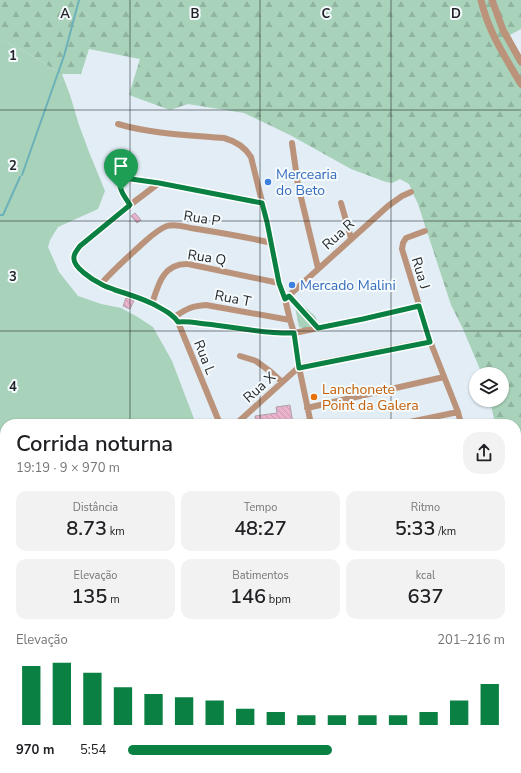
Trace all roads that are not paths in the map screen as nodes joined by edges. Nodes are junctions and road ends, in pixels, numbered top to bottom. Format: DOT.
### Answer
graph roads {
  1 [pos="481,0"];
  2 [pos="492,0"];
  3 [pos="521,62"];
  4 [pos="521,84"];
  5 [pos="118,124"];
  6 [pos="292,142"];
  7 [pos="159,183"];
  8 [pos="411,192"];
  9 [pos="262,203"];
  10 [pos="341,203"];
  11 [pos="130,205"];
  12 [pos="425,231"];
  13 [pos="352,238"];
  14 [pos="272,243"];
  15 [pos="318,268"];
  16 [pos="279,283"];
  17 [pos="101,284"];
  18 [pos="287,297"];
  19 [pos="152,304"];
  20 [pos="419,306"];
  21 [pos="176,320"];
  22 [pos="290,320"];
  23 [pos="318,328"];
  24 [pos="294,333"];
  25 [pos="430,342"];
  26 [pos="240,356"];
  27 [pos="299,368"];
  28 [pos="444,377"];
  29 [pos="282,382"];
  30 [pos="307,408"];
  31 [pos="458,412"];
  32 [pos="218,419"];
  33 [pos="241,419"];
  34 [pos="310,419"];
  35 [pos="424,419"];
  36 [pos="460,419"];
  1 -- 4 [label="street"];
  2 -- 3 [label="street"];
  5 -- 9 [label="street"];
  6 -- 15 [label="street"];
  7 -- 9 [label="street"];
  7 -- 11 [label="street"];
  7 -- 11 [label="street"];
  8 -- 13 [label="street, Rua R"];
  9 -- 14 [label="street"];
  10 -- 13 [label="street"];
  11 -- 17 [label="street"];
  12 -- 20 [label="street, Rua J"];
  13 -- 15 [label="street, Rua R"];
  14 -- 16 [label="street"];
  14 -- 17 [label="street, Rua P"];
  15 -- 18 [label="street, Rua R"];
  16 -- 18 [label="street"];
  16 -- 19 [label="street, Rua Q"];
  17 -- 19 [label="street"];
  18 -- 22 [label="street"];
  18 -- 23 [label="street"];
  19 -- 21 [label="street"];
  20 -- 23 [label="street"];
  20 -- 25 [label="street, Rua J"];
  21 -- 22 [label="street, Rua T"];
  21 -- 24 [label="street"];
  21 -- 32 [label="street, Rua L"];
  22 -- 24 [label="street"];
  23 -- 24 [label="street"];
  24 -- 27 [label="street"];
  25 -- 27 [label="street"];
  25 -- 28 [label="street, Rua J"];
  26 -- 29 [label="street"];
  27 -- 29 [label="street, Rua X"];
  27 -- 30 [label="street"];
  28 -- 30 [label="street"];
  28 -- 31 [label="street, Rua J"];
  29 -- 33 [label="street, Rua X"];
  30 -- 34 [label="street"];
  31 -- 35 [label="street"];
  31 -- 36 [label="street, Rua J"];
}
